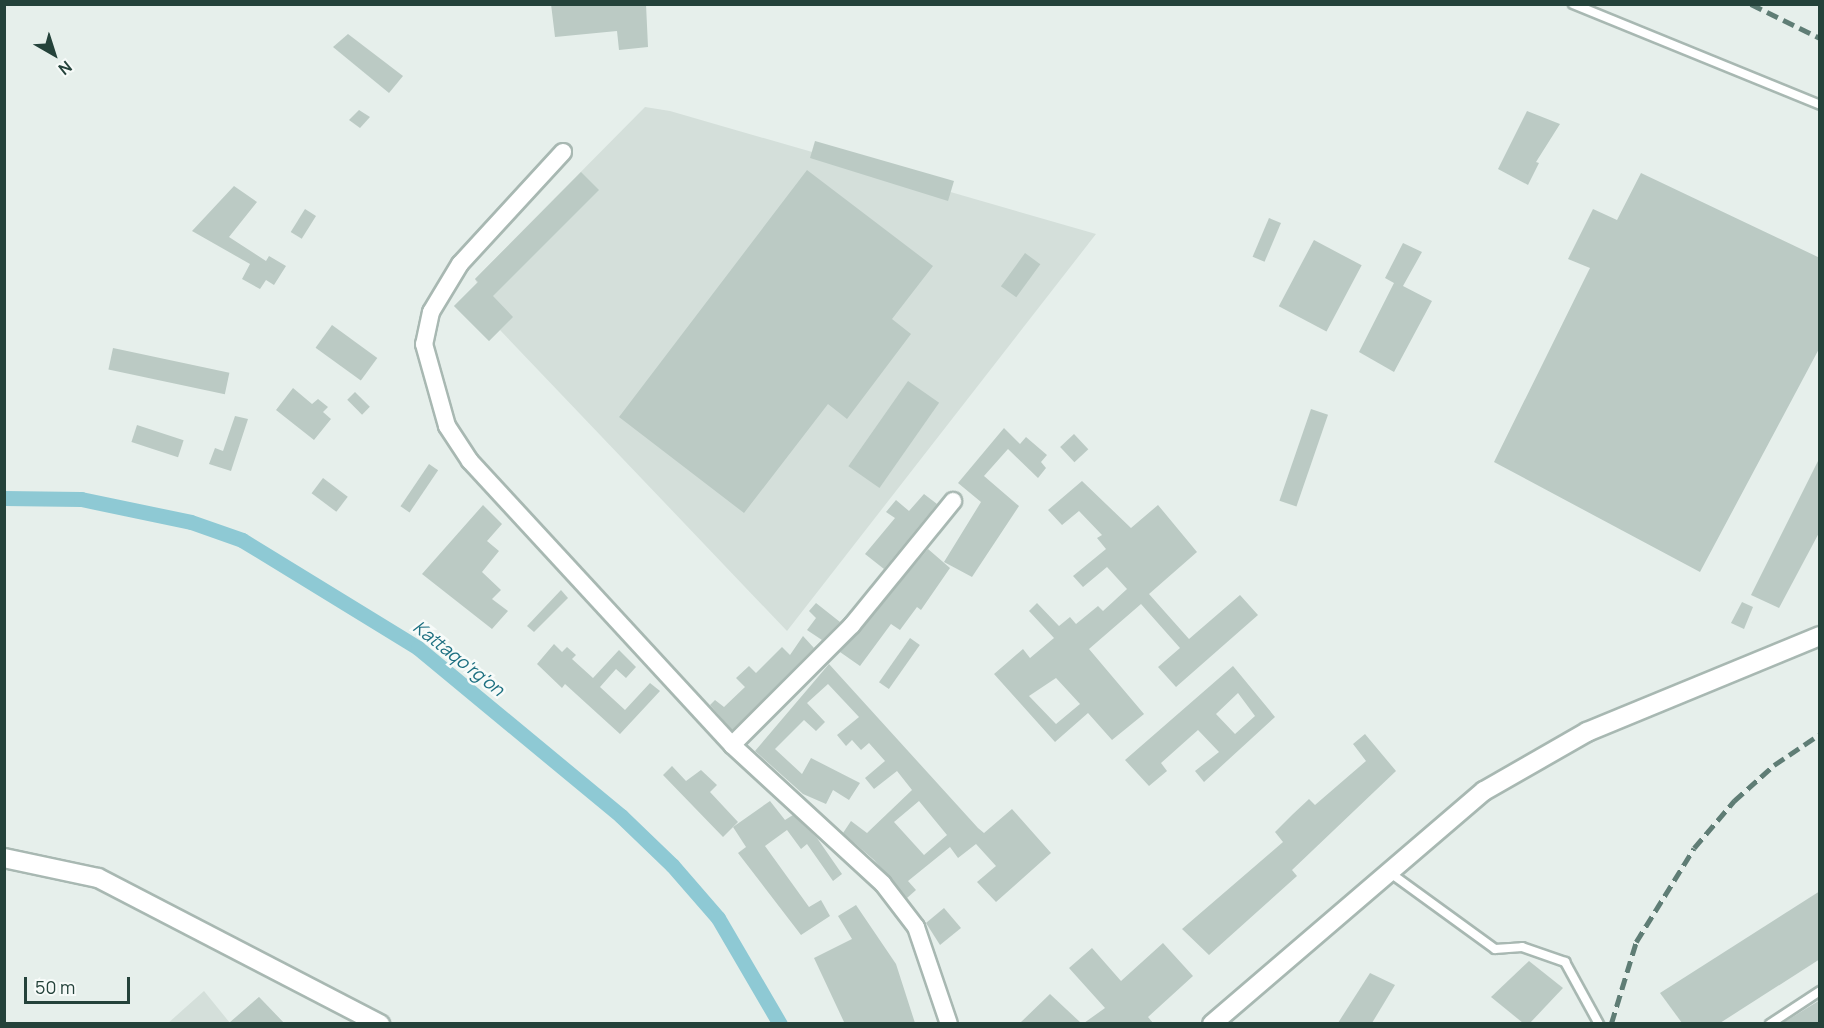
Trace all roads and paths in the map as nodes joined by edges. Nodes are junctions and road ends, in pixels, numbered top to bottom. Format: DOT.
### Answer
graph roads {
  1 [pos="1573,4"];
  2 [pos="1820,105"];
  3 [pos="563,152"];
  4 [pos="953,501"];
  5 [pos="1820,636"];
  6 [pos="732,745"];
  7 [pos="4,858"];
  8 [pos="1386,870"];
  9 [pos="1820,991"];
  10 [pos="380,1023"];
  11 [pos="949,1023"];
  12 [pos="1212,1023"];
  13 [pos="1599,1023"];
  14 [pos="1770,1023"];
  1 -- 2 [label="lane"];
  3 -- 6 [label="street"];
  4 -- 6 [label="street"];
  5 -- 8 [label="main road"];
  6 -- 11 [label="street"];
  7 -- 10 [label="main road"];
  8 -- 12 [label="main road"];
  8 -- 13 [label="lane"];
  9 -- 14 [label="lane"];
}
